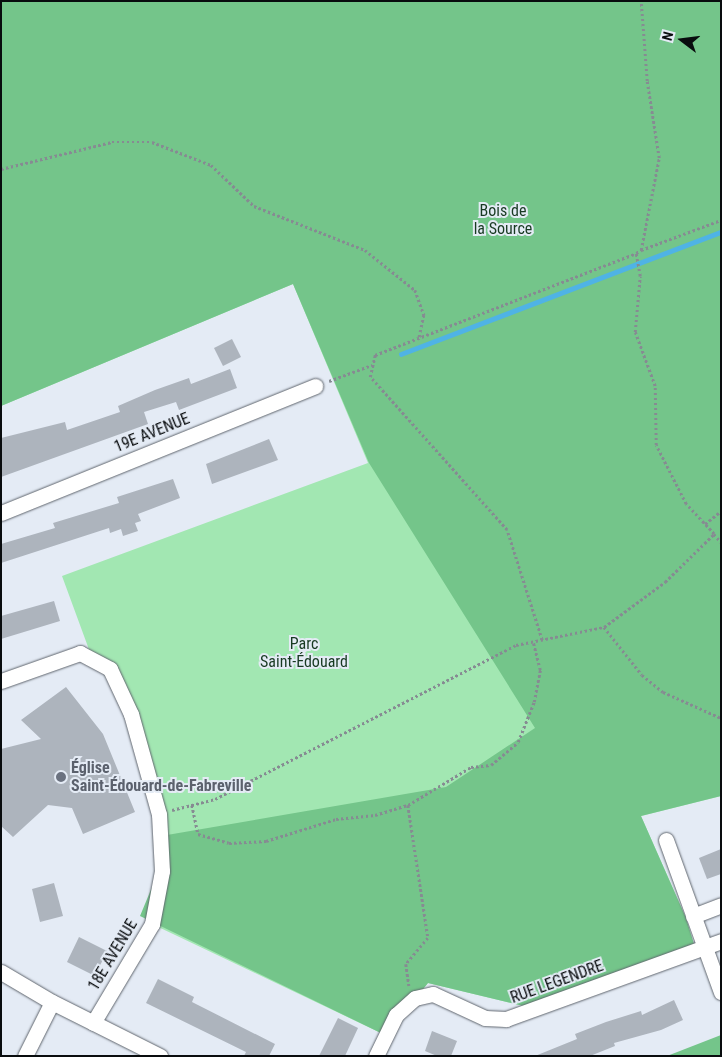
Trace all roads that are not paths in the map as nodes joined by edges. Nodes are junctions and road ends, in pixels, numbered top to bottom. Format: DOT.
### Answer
graph roads {
  1 [pos="316,386"];
  2 [pos="1,512"];
  3 [pos="1,681"];
  4 [pos="666,840"];
  5 [pos="721,905"];
  6 [pos="693,916"];
  7 [pos="721,941"];
  8 [pos="704,947"];
  9 [pos="1,972"];
  10 [pos="721,992"];
  11 [pos="52,1002"];
  12 [pos="93,1023"];
  13 [pos="25,1056"];
  14 [pos="160,1056"];
  15 [pos="376,1056"];
  1 -- 2 [label="street, 19E AVENUE"];
  3 -- 12 [label="street, 18E AVENUE"];
  4 -- 6 [label="street"];
  5 -- 6 [label="street"];
  6 -- 8 [label="street"];
  7 -- 8 [label="street, RUE LEGENDRE"];
  8 -- 10 [label="street"];
  8 -- 15 [label="street, RUE LEGENDRE"];
  9 -- 11 [label="street"];
  11 -- 12 [label="street"];
  11 -- 13 [label="street"];
  12 -- 14 [label="street"];
}
